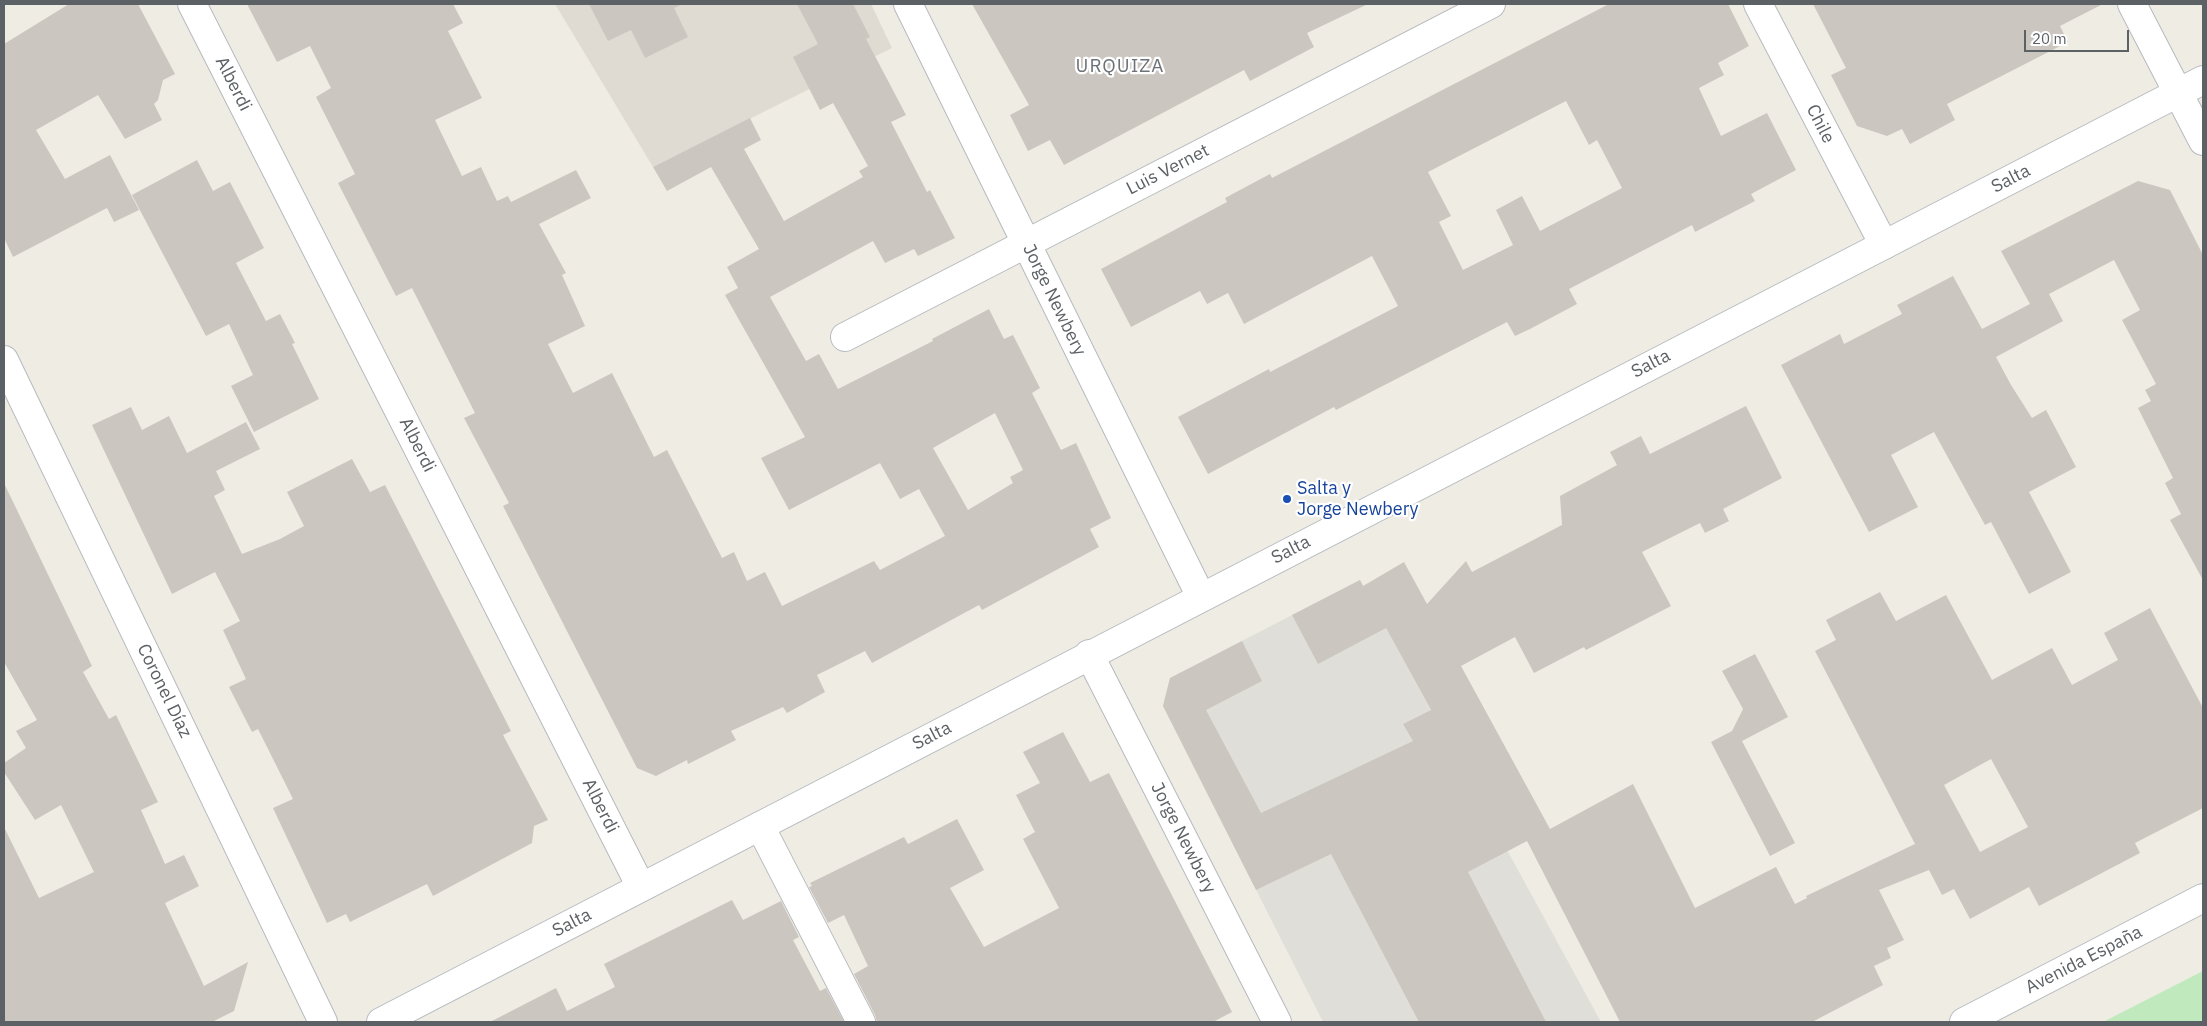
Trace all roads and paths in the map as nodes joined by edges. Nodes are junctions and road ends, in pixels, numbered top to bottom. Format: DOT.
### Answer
graph roads {
  1 [pos="192,4"];
  2 [pos="908,4"];
  3 [pos="1491,4"];
  4 [pos="1758,4"];
  5 [pos="2132,4"];
  6 [pos="2203,80"];
  7 [pos="2178,93"];
  8 [pos="2203,141"];
  9 [pos="1026,243"];
  10 [pos="1884,245"];
  11 [pos="844,337"];
  12 [pos="4,360"];
  13 [pos="1201,597"];
  14 [pos="1090,654"];
  15 [pos="760,826"];
  16 [pos="641,887"];
  17 [pos="2203,898"];
  18 [pos="323,1022"];
  19 [pos="381,1022"];
  20 [pos="861,1022"];
  21 [pos="1276,1022"];
  22 [pos="1964,1022"];
  1 -- 16 [label="street, Alberdi"];
  2 -- 9 [label="street, Jorge Newbery"];
  3 -- 9 [label="street, Luis Vernet"];
  4 -- 10 [label="street, Chile"];
  5 -- 7 [label="street"];
  6 -- 7 [label="street, Salta"];
  7 -- 8 [label="street"];
  7 -- 10 [label="street, Salta"];
  9 -- 11 [label="street, Luis Vernet"];
  9 -- 13 [label="street, Jorge Newbery"];
  10 -- 13 [label="street, Salta"];
  12 -- 18 [label="street, Coronel Díaz"];
  13 -- 14 [label="street, Salta"];
  14 -- 15 [label="street, Salta"];
  14 -- 21 [label="street, Jorge Newbery"];
  15 -- 16 [label="street, Salta"];
  15 -- 20 [label="street"];
  16 -- 19 [label="street, Salta"];
  17 -- 22 [label="street, Avenida España"];
}
